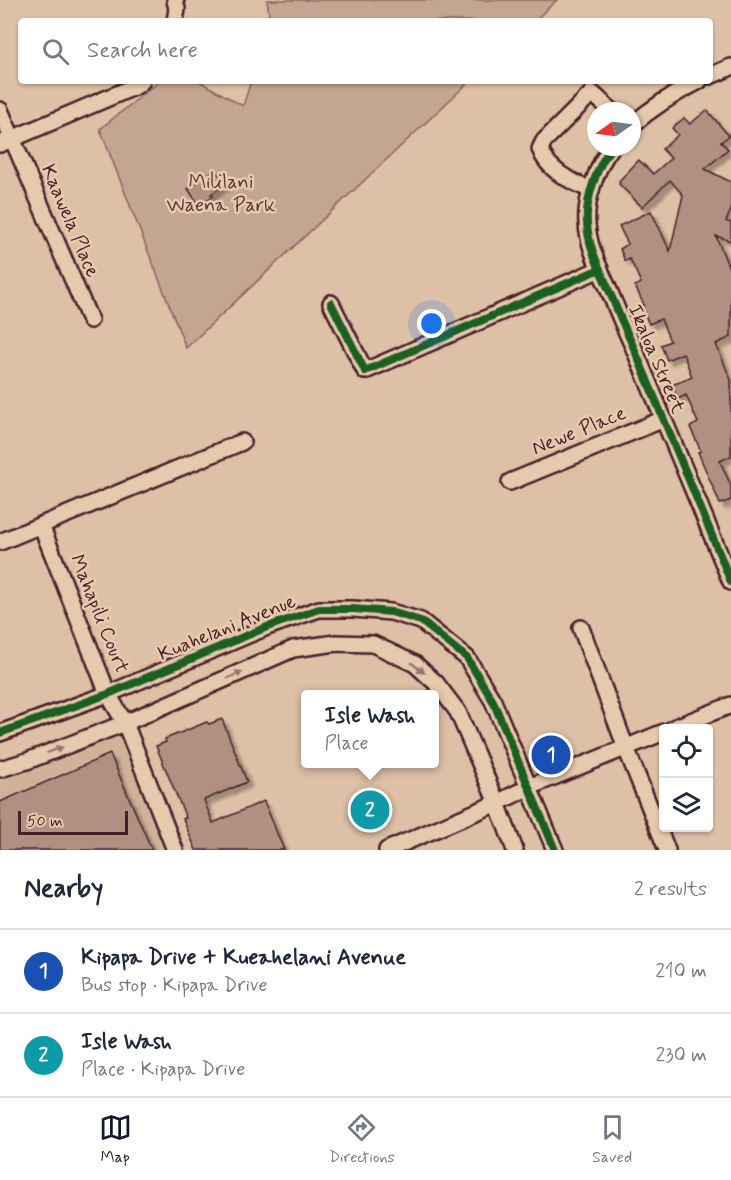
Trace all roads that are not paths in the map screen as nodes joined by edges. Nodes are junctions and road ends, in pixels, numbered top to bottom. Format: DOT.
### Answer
graph roads {
  1 [pos="175,0"];
  2 [pos="176,18"];
  3 [pos="731,67"];
  4 [pos="713,75"];
  5 [pos="138,84"];
  6 [pos="692,84"];
  7 [pos="602,102"];
  8 [pos="0,110"];
  9 [pos="641,117"];
  10 [pos="6,142"];
  11 [pos="607,156"];
  12 [pos="591,190"];
  13 [pos="600,269"];
  14 [pos="331,303"];
  15 [pos="90,320"];
  16 [pos="664,419"];
  17 [pos="242,442"];
  18 [pos="510,482"];
  19 [pos="41,525"];
  20 [pos="0,542"];
  21 [pos="731,582"];
  22 [pos="581,628"];
  23 [pos="108,694"];
  24 [pos="731,705"];
  25 [pos="125,723"];
  26 [pos="685,724"];
  27 [pos="0,733"];
  28 [pos="659,734"];
  29 [pos="626,748"];
  30 [pos="0,769"];
  31 [pos="529,787"];
  32 [pos="497,803"];
  33 [pos="175,850"];
  34 [pos="387,850"];
  35 [pos="515,850"];
  36 [pos="555,850"];
  37 [pos="667,850"];
  1 -- 2 [label="street"];
  3 -- 4 [label="street"];
  5 -- 10 [label="street"];
  6 -- 9 [label="street"];
  7 -- 12 [label="street"];
  8 -- 10 [label="street, Kaawela Place"];
  10 -- 15 [label="street, Kaawela Place"];
  11 -- 12 [label="street, Ikaloa Street"];
  12 -- 13 [label="street, Ikaloa Street"];
  13 -- 14 [label="street"];
  13 -- 16 [label="street, Ikaloa Street"];
  16 -- 18 [label="street, Newe Place"];
  16 -- 21 [label="street, Ikaloa Street"];
  17 -- 19 [label="street"];
  19 -- 20 [label="street"];
  19 -- 23 [label="street, Mahapili Court"];
  22 -- 29 [label="street"];
  23 -- 25 [label="street, Mahapili Court"];
  23 -- 27 [label="street, Kuahelani Avenue"];
  23 -- 31 [label="street, Kuahelani Avenue"];
  24 -- 26 [label="street"];
  30 -- 25 [label="street, one-way"];
  25 -- 32 [label="street, one-way"];
  25 -- 33 [label="street, Mahapili Court"];
  28 -- 29 [label="street"];
  29 -- 31 [label="street"];
  29 -- 37 [label="street"];
  31 -- 32 [label="street"];
  31 -- 36 [label="street, Kuahelani Avenue"];
  32 -- 34 [label="street"];
  32 -- 35 [label="street"];
}
